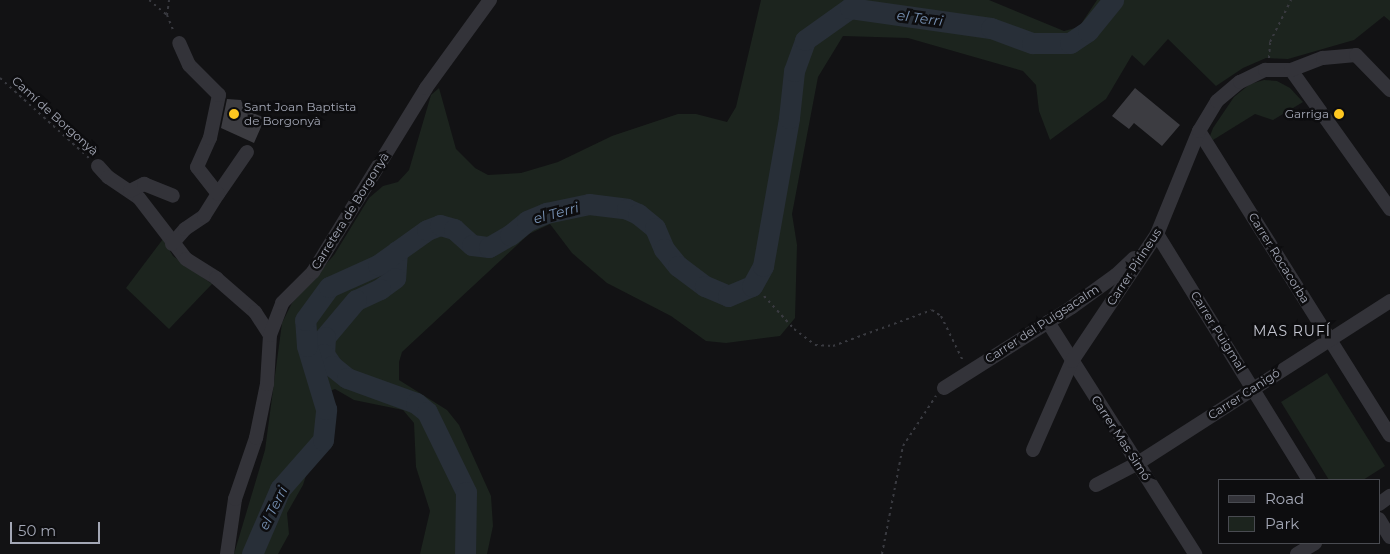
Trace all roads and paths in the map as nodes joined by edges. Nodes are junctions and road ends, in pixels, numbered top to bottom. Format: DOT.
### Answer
graph roads {
  1 [pos="149,0"];
  2 [pos="169,0"];
  3 [pos="490,0"];
  4 [pos="1291,0"];
  5 [pos="167,15"];
  6 [pos="179,43"];
  7 [pos="1271,70"];
  8 [pos="1291,70"];
  9 [pos="0,78"];
  10 [pos="1390,90"];
  11 [pos="1199,131"];
  12 [pos="247,152"];
  13 [pos="98,166"];
  14 [pos="130,192"];
  15 [pos="218,194"];
  16 [pos="173,196"];
  17 [pos="1390,209"];
  18 [pos="1157,234"];
  19 [pos="172,244"];
  20 [pos="764,296"];
  21 [pos="1390,301"];
  22 [pos="1048,322"];
  23 [pos="270,335"];
  24 [pos="1330,340"];
  25 [pos="1072,361"];
  26 [pos="968,371"];
  27 [pos="1253,387"];
  28 [pos="944,388"];
  29 [pos="1390,435"];
  30 [pos="1033,450"];
  31 [pos="1138,463"];
  32 [pos="1309,479"];
  33 [pos="1096,485"];
  34 [pos="1380,521"];
  35 [pos="1390,537"];
  36 [pos="1313,544"];
  37 [pos="227,554"];
  38 [pos="882,554"];
  39 [pos="1195,554"];
  40 [pos="1298,554"];
  1 -- 5 [label="path"];
  2 -- 5 [label="path"];
  3 -- 23 [label="street, Carretera de Borgonyà"];
  4 -- 7 [label="path"];
  5 -- 6 [label="path"];
  6 -- 15 [label="street"];
  7 -- 8 [label="street, Carrer Pirineus"];
  7 -- 11 [label="street, Carrer Pirineus"];
  8 -- 10 [label="street"];
  8 -- 17 [label="street"];
  9 -- 13 [label="path, Camí de Borgonyà"];
  11 -- 18 [label="street, Carrer Pirineus"];
  11 -- 24 [label="street, Carrer Rocacorba"];
  12 -- 15 [label="street"];
  13 -- 14 [label="street"];
  14 -- 16 [label="street"];
  14 -- 19 [label="street"];
  15 -- 19 [label="street"];
  18 -- 22 [label="street, Carrer del Puigsacalm"];
  18 -- 25 [label="street, Carrer Pirineus"];
  18 -- 27 [label="street, Carrer Puigmal"];
  19 -- 23 [label="street"];
  20 -- 26 [label="path"];
  21 -- 24 [label="street, Carrer Canigó"];
  22 -- 25 [label="street, Carrer Mas Simó"];
  22 -- 26 [label="street, Carrer del Puigsacalm"];
  23 -- 37 [label="street, Carretera de Borgonyà"];
  24 -- 27 [label="street, Carrer Canigó"];
  24 -- 29 [label="street, Carrer Rocacorba"];
  25 -- 30 [label="street, Carrer Pirineus"];
  25 -- 31 [label="street, Carrer Mas Simó"];
  26 -- 28 [label="street, Carrer del Puigsacalm"];
  27 -- 31 [label="street, Carrer Canigó"];
  27 -- 32 [label="street, Carrer Puigmal"];
  28 -- 38 [label="path"];
  31 -- 33 [label="street, Carrer Canigó"];
  31 -- 39 [label="street, Carrer Mas Simó"];
  34 -- 35 [label="street"];
  36 -- 40 [label="street"];
}
